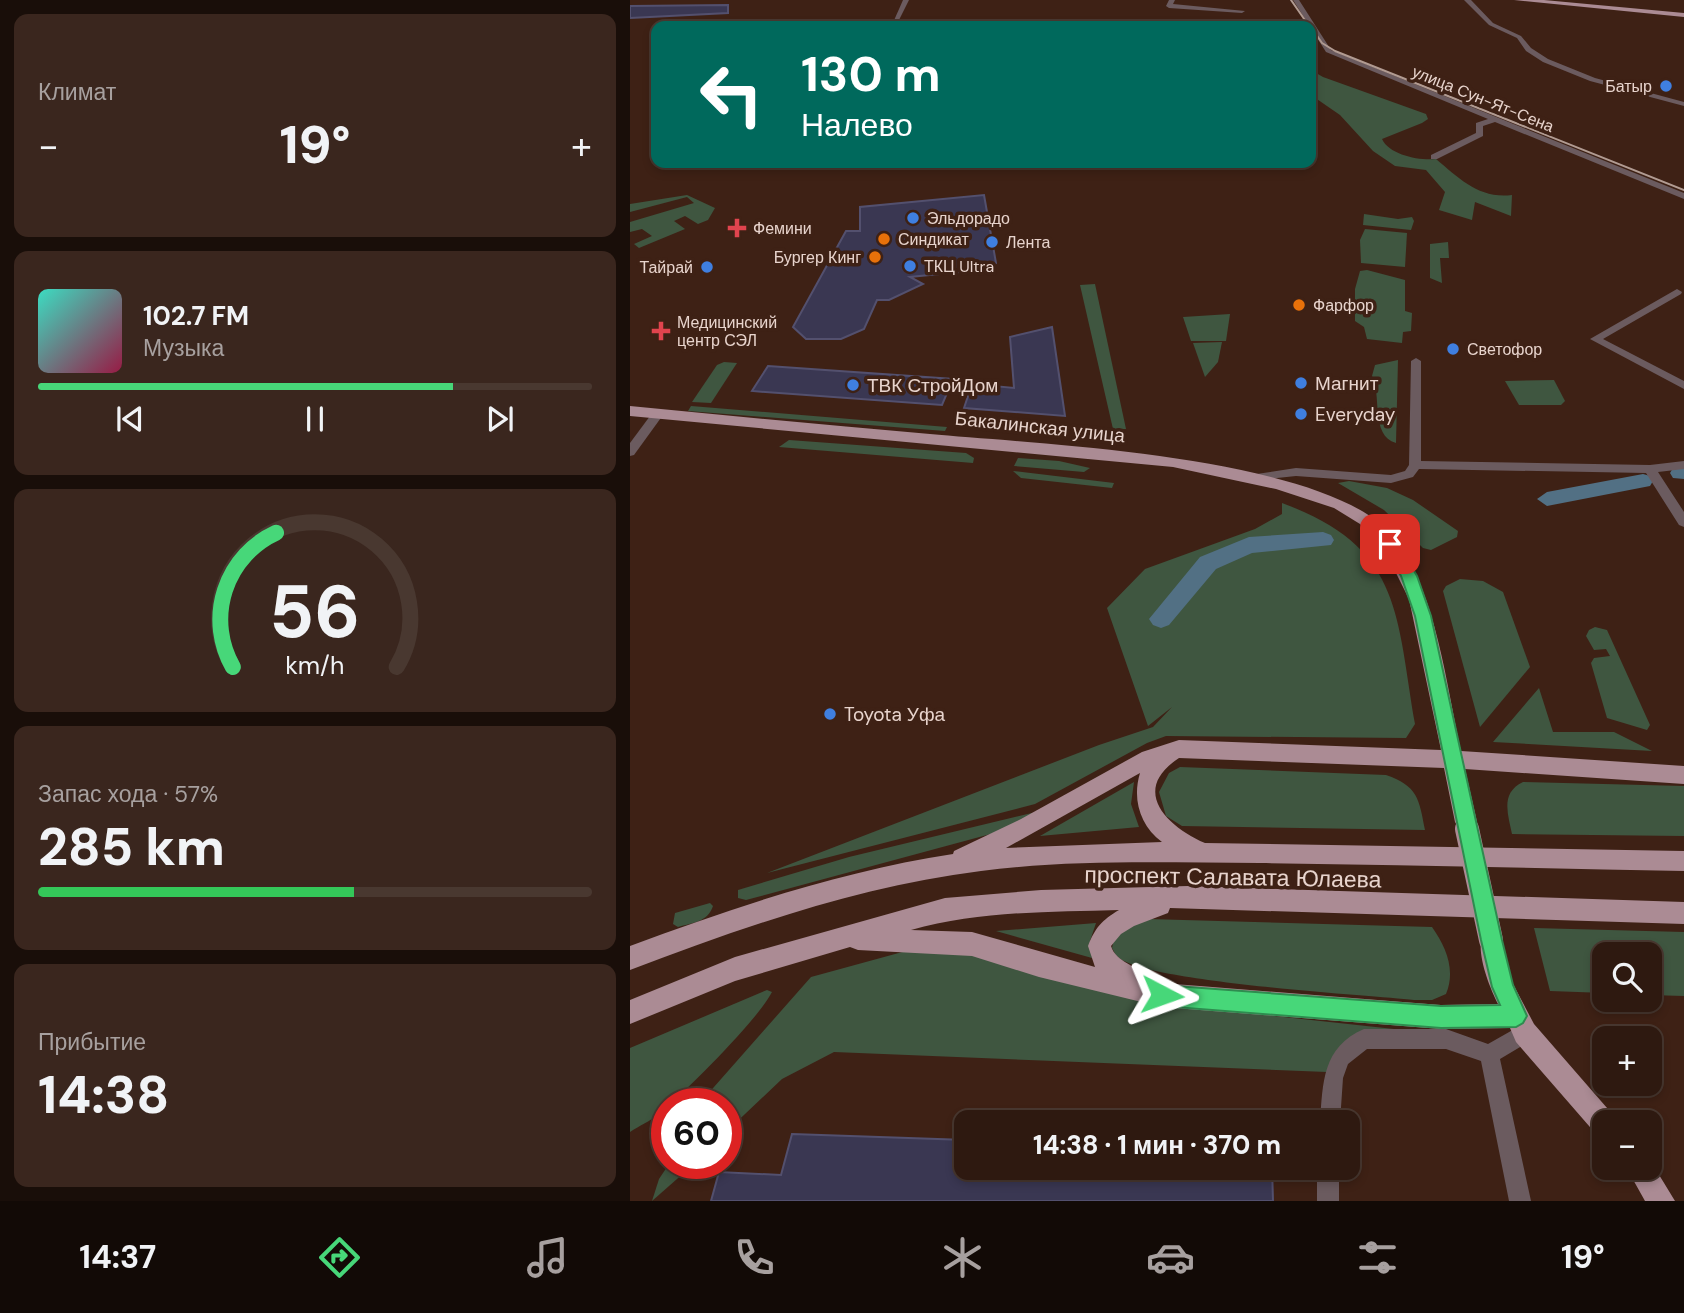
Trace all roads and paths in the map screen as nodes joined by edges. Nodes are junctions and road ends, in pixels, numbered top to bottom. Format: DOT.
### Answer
graph roads {
  1 [pos="906,0"];
  2 [pos="1172,0"];
  3 [pos="1296,0"];
  4 [pos="1467,0"];
  5 [pos="1518,0"];
  6 [pos="1242,11"];
  7 [pos="1684,15"];
  8 [pos="896,21"];
  9 [pos="1309,21"];
  10 [pos="1316,32"];
  11 [pos="1684,104"];
  12 [pos="1494,119"];
  13 [pos="1434,158"];
  14 [pos="1684,196"];
  15 [pos="1677,292"];
  16 [pos="1416,361"];
  17 [pos="1684,386"];
  18 [pos="630,411"];
  19 [pos="657,415"];
  20 [pos="630,452"];
  21 [pos="1415,465"];
  22 [pos="1684,465"];
  23 [pos="1650,469"];
  24 [pos="1254,478"];
  25 [pos="1684,522"];
  26 [pos="1179,750"];
  27 [pos="1451,759"];
  28 [pos="1684,775"];
  29 [pos="1206,853"];
  30 [pos="1684,861"];
  31 [pos="946,865"];
  32 [pos="1188,897"];
  33 [pos="1684,913"];
  34 [pos="841,938"];
  35 [pos="630,958"];
  36 [pos="1162,995"];
  37 [pos="630,1012"];
  38 [pos="1520,1025"];
  39 [pos="1489,1054"];
  40 [pos="1331,1110"];
  41 [pos="1592,1110"];
  42 [pos="1328,1180"];
  43 [pos="1647,1180"];
  44 [pos="1328,1201"];
  45 [pos="1520,1201"];
  46 [pos="1661,1201"];
  1 -- 8 [label="street"];
  2 -- 6 [label="street"];
  3 -- 9 [label="street, улица Сун-Ят-Сена"];
  4 -- 11 [label="street"];
  5 -- 7 [label="main road"];
  10 -- 12 [label="street, улица Сун-Ят-Сена"];
  12 -- 13 [label="street"];
  12 -- 14 [label="street, улица Сун-Ят-Сена"];
  15 -- 17 [label="street"];
  16 -- 21 [label="street"];
  18 -- 19 [label="main road, Бакалинская улица"];
  19 -- 20 [label="street"];
  19 -- 24 [label="main road, Бакалинская улица"];
  21 -- 23 [label="street"];
  21 -- 24 [label="street"];
  22 -- 23 [label="street"];
  23 -- 25 [label="street"];
  24 -- 27 [label="main road, Бакалинская улица"];
  26 -- 27 [label="main road"];
  26 -- 29 [label="main road"];
  26 -- 31 [label="main road"];
  27 -- 28 [label="main road"];
  27 -- 38 [label="main road, Бакалинская улица, bridge"];
  29 -- 30 [label="main road, проспект Салавата Юлаева"];
  29 -- 31 [label="main road, проспект Салавата Юлаева"];
  31 -- 35 [label="main road, проспект Салавата Юлаева"];
  32 -- 33 [label="main road, проспект Салавата Юлаева"];
  32 -- 34 [label="main road, проспект Салавата Юлаева"];
  32 -- 36 [label="main road"];
  34 -- 36 [label="main road"];
  34 -- 37 [label="main road, проспект Салавата Юлаева"];
  36 -- 38 [label="main road"];
  38 -- 39 [label="street"];
  38 -- 41 [label="main road, Бакалинская улица"];
  39 -- 40 [label="street"];
  39 -- 45 [label="street"];
  42 -- 44 [label="street"];
  43 -- 46 [label="main road"];
}
